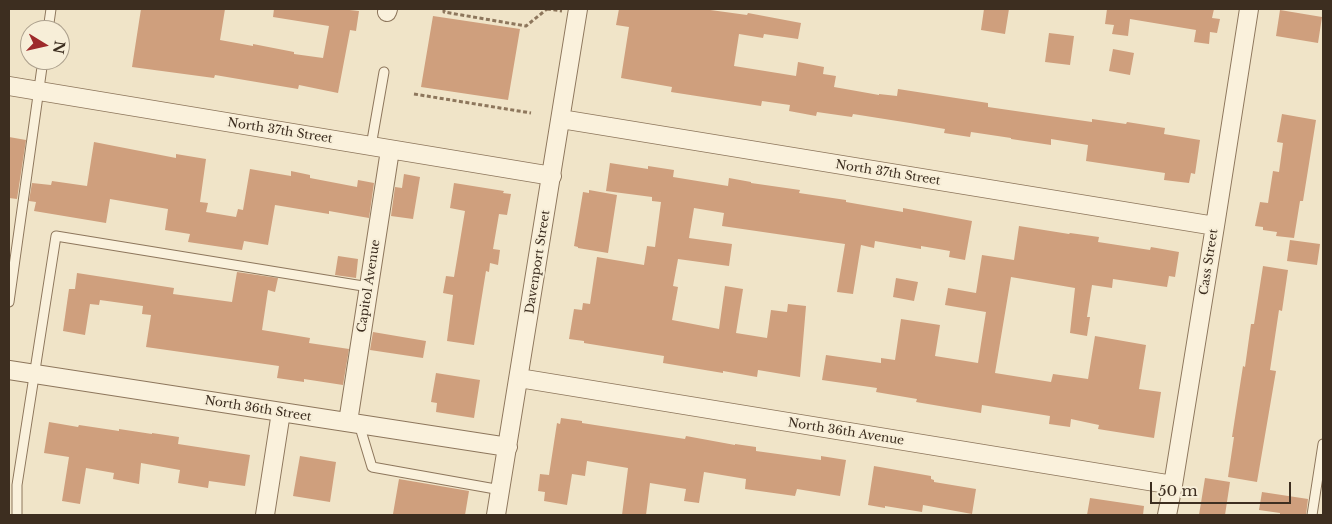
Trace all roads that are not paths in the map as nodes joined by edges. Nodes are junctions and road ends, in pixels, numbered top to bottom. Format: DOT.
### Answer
graph roads {
  1 [pos="578,9"];
  2 [pos="1249,9"];
  3 [pos="42,70"];
  4 [pos="384,72"];
  5 [pos="9,86"];
  6 [pos="39,92"];
  7 [pos="561,119"];
  8 [pos="371,146"];
  9 [pos="390,150"];
  10 [pos="552,176"];
  11 [pos="1215,226"];
  12 [pos="369,287"];
  13 [pos="9,302"];
  14 [pos="9,370"];
  15 [pos="35,374"];
  16 [pos="519,378"];
  17 [pos="281,412"];
  18 [pos="353,423"];
  19 [pos="1323,444"];
  20 [pos="508,447"];
  21 [pos="13,477"];
  22 [pos="1173,485"];
  23 [pos="501,490"];
  24 [pos="17,515"];
  25 [pos="265,515"];
  26 [pos="496,515"];
  27 [pos="1167,515"];
  28 [pos="1312,515"];
  1 -- 7 [label="street, Davenport Street"];
  2 -- 11 [label="street, Cass Street"];
  3 -- 6 [label="lane"];
  4 -- 8 [label="lane"];
  5 -- 6 [label="street, North 37th Street"];
  6 -- 8 [label="street, North 37th Street"];
  6 -- 13 [label="lane"];
  7 -- 10 [label="street, Davenport Street"];
  7 -- 11 [label="street, North 37th Street"];
  8 -- 9 [label="street, North 37th Street"];
  9 -- 10 [label="street, North 37th Street"];
  9 -- 12 [label="street, Capitol Avenue"];
  10 -- 16 [label="street, Davenport Street"];
  11 -- 22 [label="street, Cass Street"];
  12 -- 15 [label="lane"];
  12 -- 18 [label="street, Capitol Avenue"];
  14 -- 15 [label="street, North 36th Street"];
  15 -- 17 [label="street, North 36th Street"];
  15 -- 21 [label="lane"];
  16 -- 20 [label="street, Davenport Street"];
  16 -- 22 [label="street, North 36th Avenue"];
  17 -- 18 [label="street, North 36th Street"];
  17 -- 25 [label="street"];
  18 -- 20 [label="street, North 36th Street"];
  18 -- 23 [label="lane"];
  19 -- 28 [label="lane"];
  20 -- 23 [label="street, Davenport Street"];
  21 -- 24 [label="lane"];
  22 -- 27 [label="street, Cass Street"];
  23 -- 26 [label="street, Davenport Street"];
}
